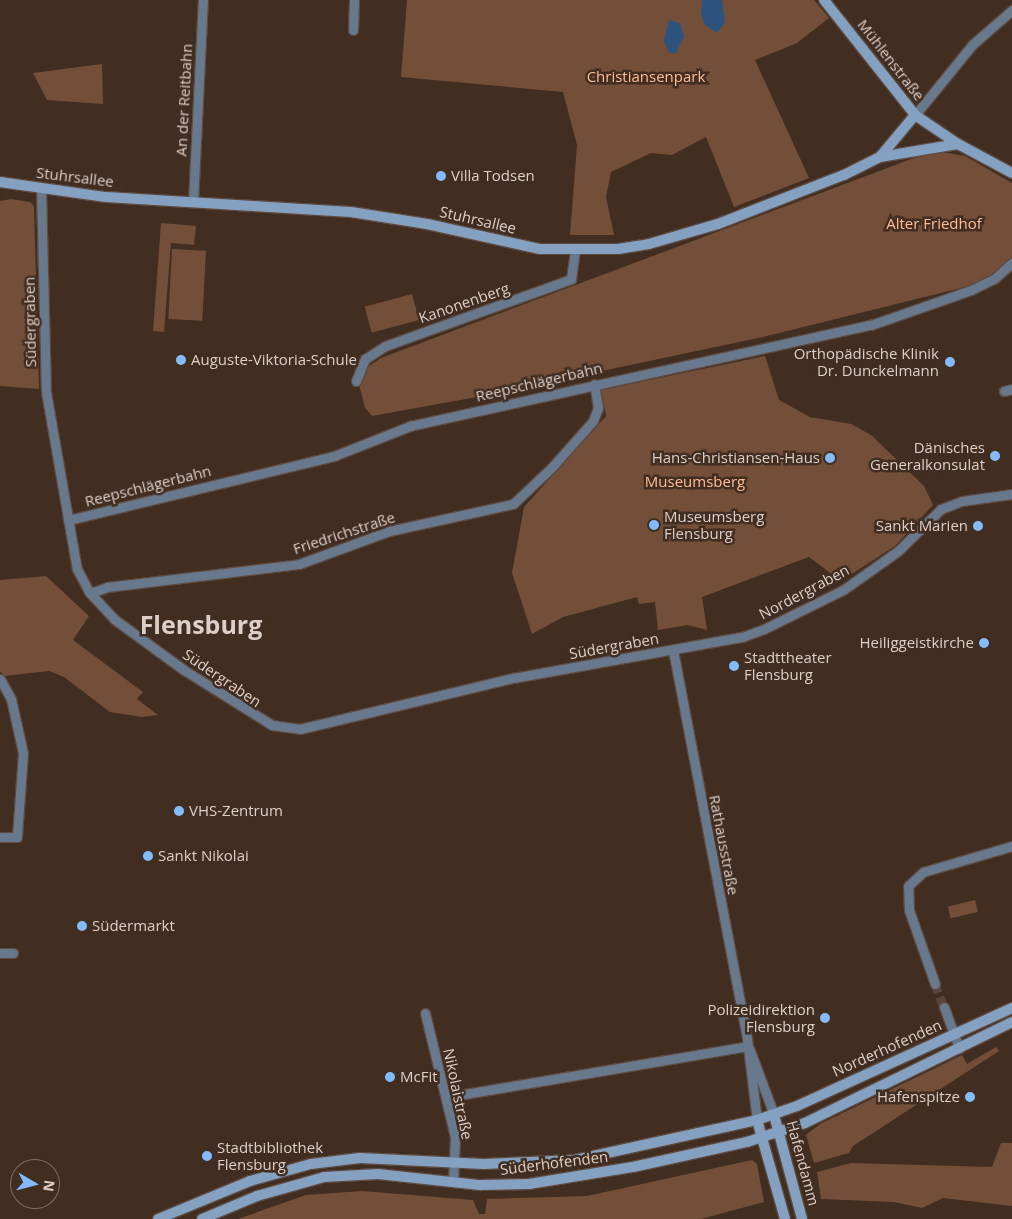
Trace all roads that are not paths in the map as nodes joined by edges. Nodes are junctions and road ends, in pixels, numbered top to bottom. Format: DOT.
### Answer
graph roads {
  1 [pos="203,0"];
  2 [pos="354,0"];
  3 [pos="824,0"];
  4 [pos="1012,10"];
  5 [pos="352,30"];
  6 [pos="915,115"];
  7 [pos="958,144"];
  8 [pos="880,157"];
  9 [pos="1012,173"];
  10 [pos="0,182"];
  11 [pos="41,189"];
  12 [pos="193,202"];
  13 [pos="575,251"];
  14 [pos="1012,263"];
  15 [pos="356,381"];
  16 [pos="594,384"];
  17 [pos="1012,494"];
  18 [pos="68,520"];
  19 [pos="90,593"];
  20 [pos="673,650"];
  21 [pos="0,679"];
  22 [pos="0,837"];
  23 [pos="1012,846"];
  24 [pos="0,953"];
  25 [pos="13,953"];
  26 [pos="935,984"];
  27 [pos="944,1007"];
  28 [pos="1012,1008"];
  29 [pos="426,1013"];
  30 [pos="1012,1022"];
  31 [pos="954,1035"];
  32 [pos="748,1046"];
  33 [pos="959,1048"];
  34 [pos="447,1097"];
  35 [pos="774,1115"];
  36 [pos="819,1116"];
  37 [pos="757,1120"];
  38 [pos="780,1133"];
  39 [pos="763,1138"];
  40 [pos="455,1164"];
  41 [pos="453,1182"];
  42 [pos="158,1219"];
  43 [pos="202,1219"];
  44 [pos="786,1219"];
  45 [pos="802,1219"];
  1 -- 12 [label="street, An der Reitbahn"];
  2 -- 5 [label="street"];
  3 -- 6 [label="main road, Mühlenstraße"];
  4 -- 6 [label="street"];
  6 -- 7 [label="main road, Mühlenstraße"];
  6 -- 8 [label="main road, Stuhrsallee"];
  7 -- 8 [label="main road"];
  7 -- 9 [label="main road, Mühlenstraße"];
  8 -- 13 [label="main road, Stuhrsallee"];
  10 -- 11 [label="main road, Stuhrsallee"];
  11 -- 12 [label="main road, Stuhrsallee"];
  11 -- 18 [label="street, Südergraben"];
  12 -- 13 [label="main road, Stuhrsallee"];
  13 -- 15 [label="street, Kanonenberg"];
  14 -- 16 [label="street, Reepschlägerbahn"];
  16 -- 18 [label="street, Reepschlägerbahn"];
  16 -- 19 [label="street, Friedrichstraße"];
  17 -- 20 [label="street, Nordergraben"];
  18 -- 19 [label="street, Südergraben"];
  19 -- 20 [label="street, Südergraben"];
  20 -- 32 [label="street, Rathausstraße"];
  21 -- 22 [label="street"];
  23 -- 26 [label="street"];
  24 -- 25 [label="street"];
  27 -- 31 [label="street"];
  28 -- 31 [label="main road, Norderhofenden"];
  29 -- 34 [label="street, Nikolaistraße"];
  30 -- 33 [label="main road, Norderhofenden"];
  31 -- 33 [label="street"];
  31 -- 35 [label="main road, Norderhofenden"];
  32 -- 34 [label="street"];
  32 -- 35 [label="street, Rathausstraße"];
  32 -- 37 [label="street, Rathausstraße"];
  33 -- 36 [label="main road, Norderhofenden"];
  34 -- 40 [label="street, Nikolaistraße"];
  35 -- 37 [label="main road, Süderhofenden"];
  35 -- 38 [label="main road, Hafendamm"];
  36 -- 38 [label="main road, Süderhofenden"];
  37 -- 39 [label="main road, Hafendamm"];
  37 -- 40 [label="main road, Süderhofenden"];
  38 -- 39 [label="main road, Süderhofenden"];
  38 -- 45 [label="main road, Hafendamm"];
  39 -- 41 [label="main road, Süderhofenden"];
  39 -- 44 [label="main road, Hafendamm"];
  40 -- 41 [label="street, Nikolaistraße"];
  40 -- 42 [label="main road, Süderhofenden"];
  41 -- 43 [label="main road, Süderhofenden"];
}
